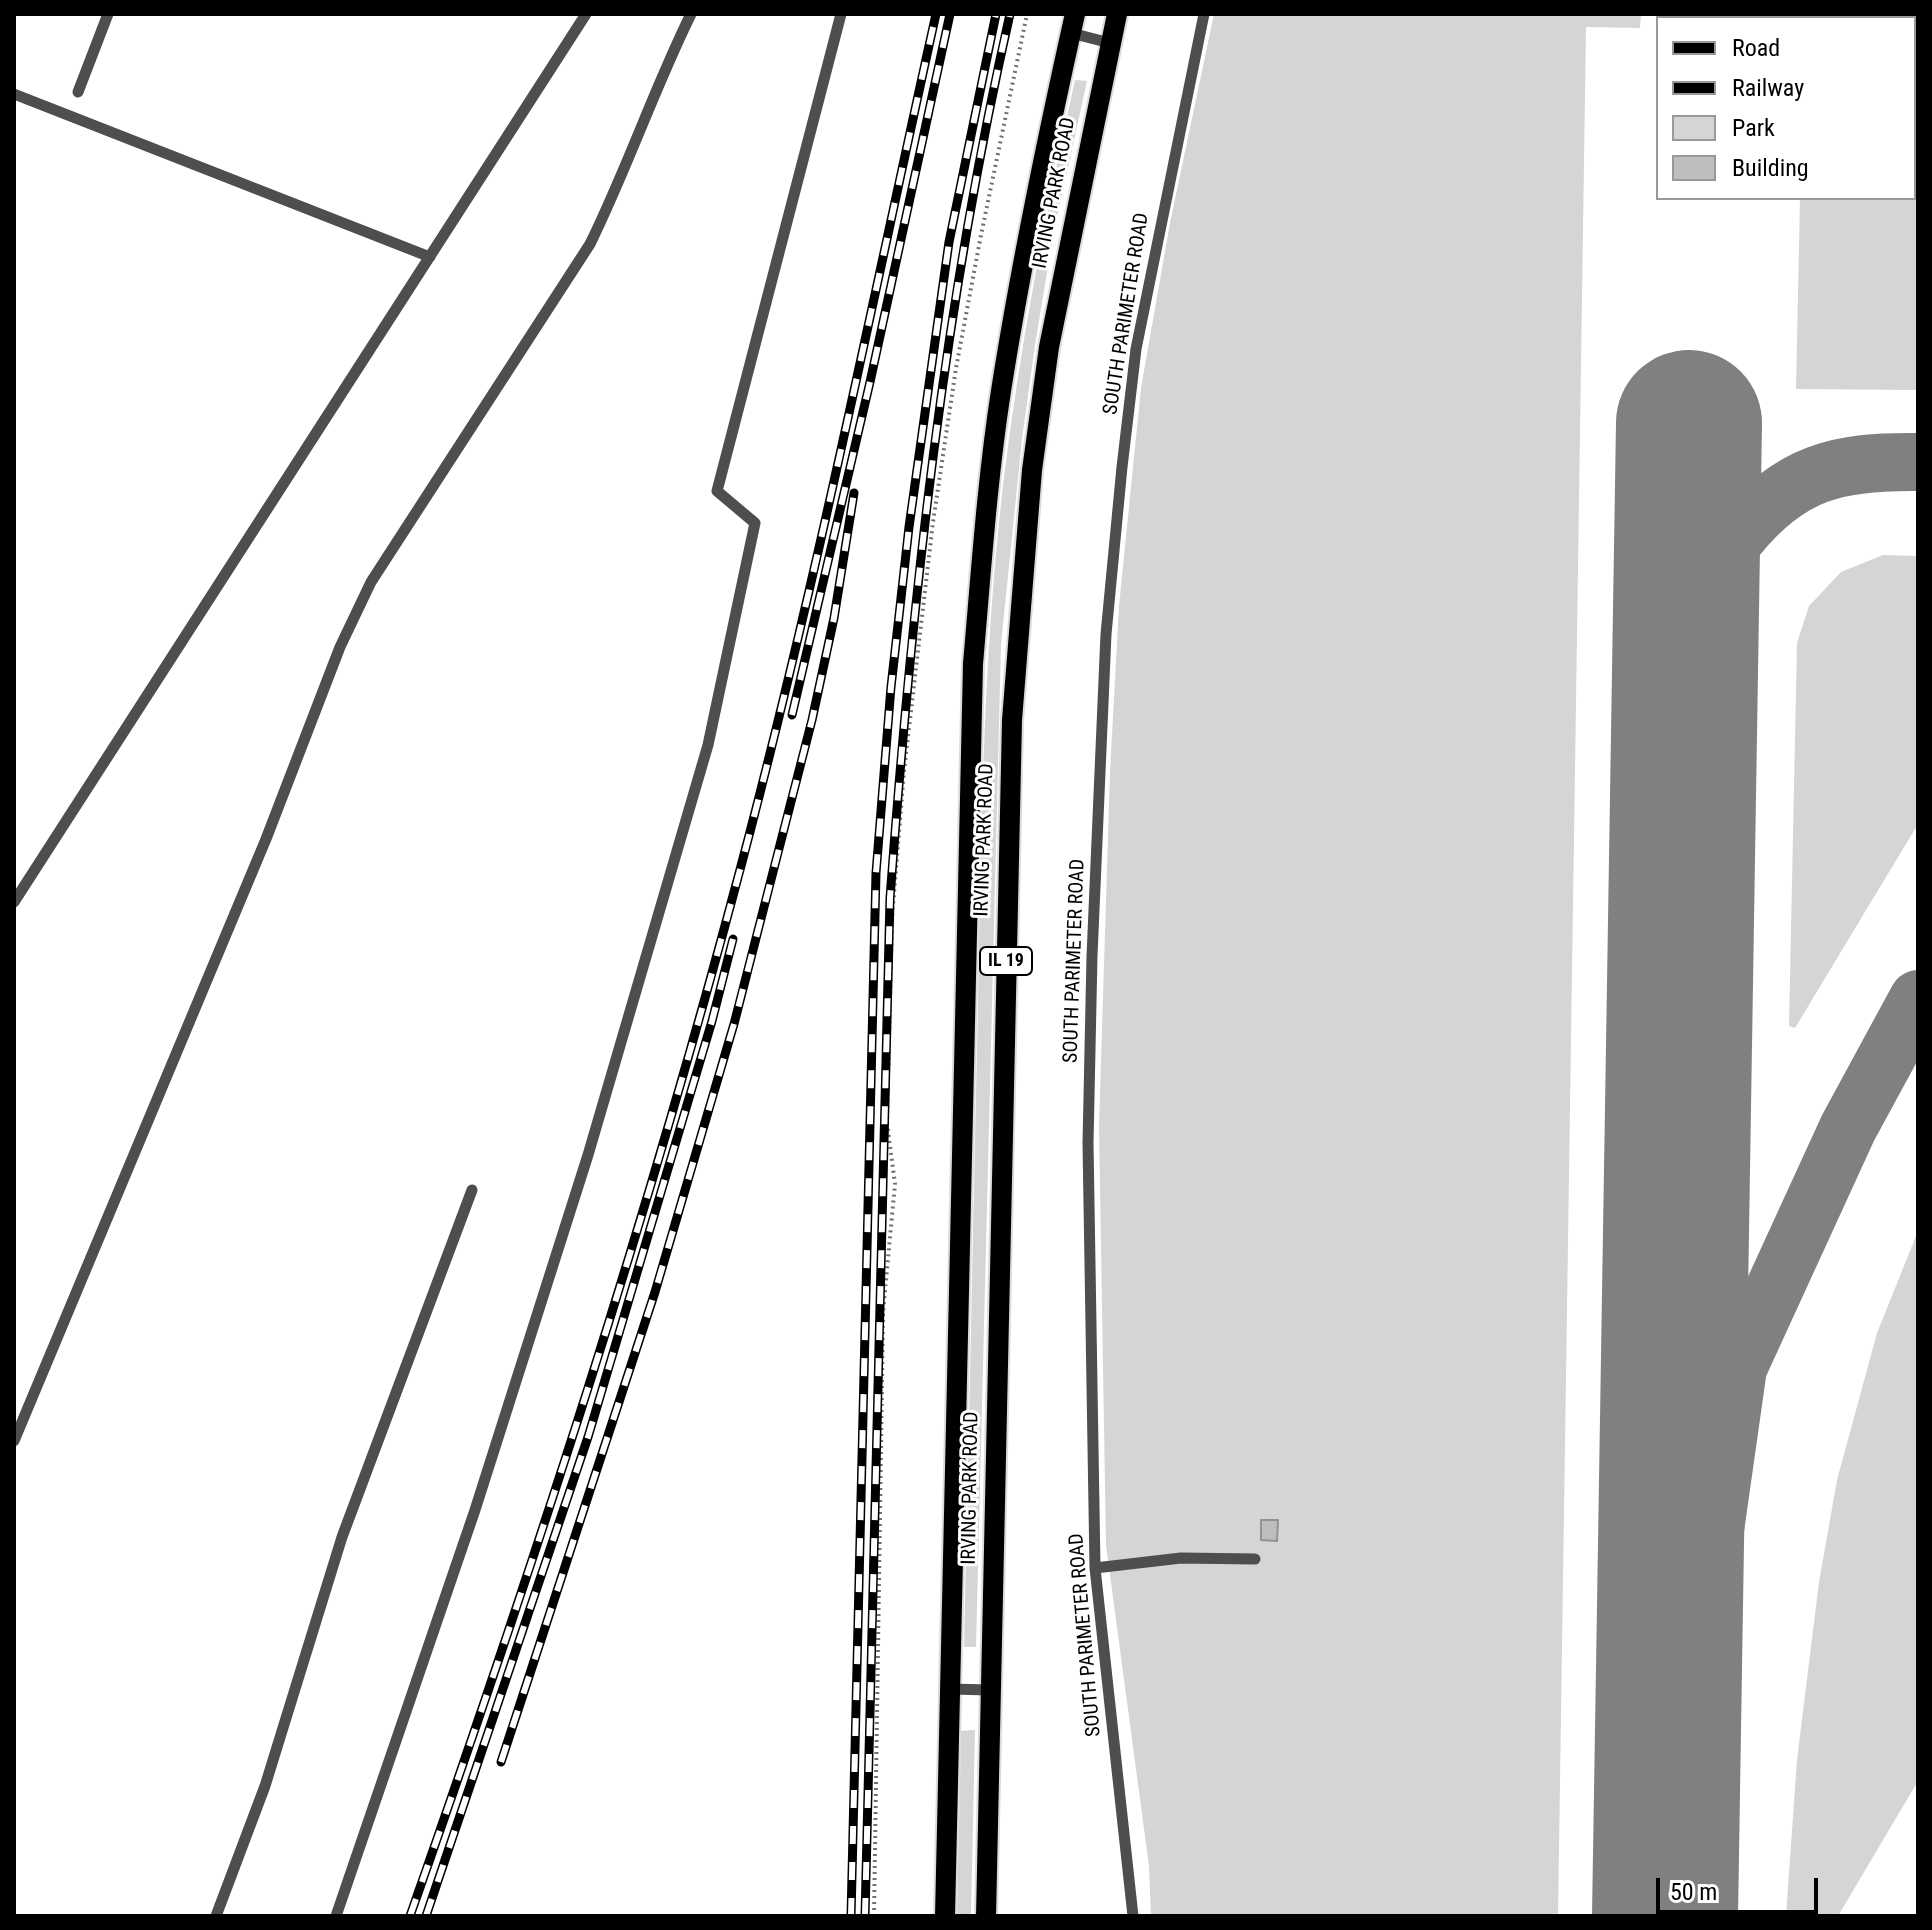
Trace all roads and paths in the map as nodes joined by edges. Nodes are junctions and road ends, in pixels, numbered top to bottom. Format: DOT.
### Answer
graph roads {
  1 [pos="108,14"];
  2 [pos="586,14"];
  3 [pos="691,14"];
  4 [pos="841,14"];
  5 [pos="1027,14"];
  6 [pos="1117,14"];
  7 [pos="1204,14"];
  8 [pos="1073,24"];
  9 [pos="1110,43"];
  10 [pos="78,92"];
  11 [pos="14,94"];
  12 [pos="430,257"];
  13 [pos="18,887"];
  14 [pos="14,902"];
  15 [pos="472,1190"];
  16 [pos="14,1441"];
  17 [pos="1255,1559"];
  18 [pos="1095,1568"];
  19 [pos="950,1689"];
  20 [pos="990,1690"];
  21 [pos="216,1916"];
  22 [pos="336,1916"];
  23 [pos="874,1916"];
  24 [pos="945,1916"];
  25 [pos="986,1916"];
  26 [pos="1133,1916"];
  1 -- 10 [label="lane"];
  2 -- 12 [label="lane"];
  3 -- 16 [label="lane"];
  4 -- 22 [label="lane"];
  5 -- 23 [label="path"];
  6 -- 9 [label="main road, IRVING PARK ROAD / IL 19"];
  7 -- 18 [label="lane, SOUTH PARIMETER ROAD"];
  8 -- 9 [label="lane"];
  8 -- 19 [label="main road, IRVING PARK ROAD / IL 19"];
  9 -- 20 [label="main road, IRVING PARK ROAD / IL 19"];
  11 -- 12 [label="lane"];
  12 -- 13 [label="lane"];
  13 -- 14 [label="lane"];
  15 -- 21 [label="lane"];
  17 -- 18 [label="lane"];
  18 -- 26 [label="lane, SOUTH PARIMETER ROAD"];
  19 -- 20 [label="lane"];
  19 -- 24 [label="main road, IRVING PARK ROAD / IL 19"];
  20 -- 25 [label="main road, IRVING PARK ROAD / IL 19"];
}
